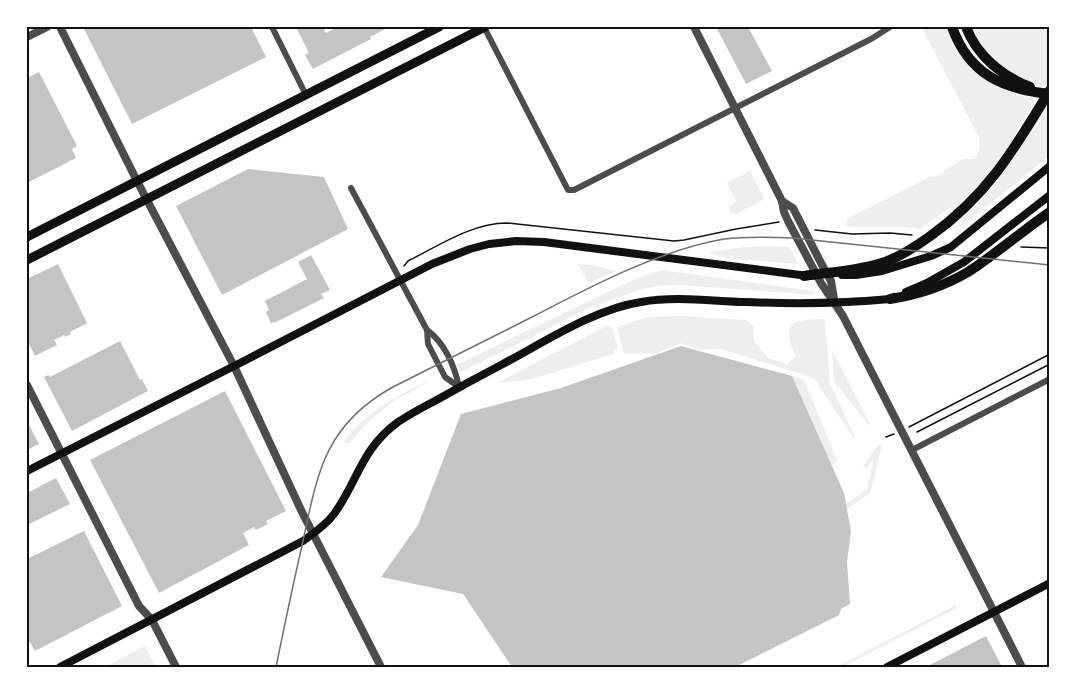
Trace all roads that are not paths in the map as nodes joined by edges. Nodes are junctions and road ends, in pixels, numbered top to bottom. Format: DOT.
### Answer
graph roads {
  1 [pos="47,27"];
  2 [pos="60,27"];
  3 [pos="273,27"];
  4 [pos="439,27"];
  5 [pos="484,27"];
  6 [pos="694,27"];
  7 [pos="890,27"];
  8 [pos="952,27"];
  9 [pos="966,27"];
  10 [pos="27,37"];
  11 [pos="1050,92"];
  12 [pos="306,95"];
  13 [pos="736,108"];
  14 [pos="1050,166"];
  15 [pos="137,181"];
  16 [pos="351,188"];
  17 [pos="1050,195"];
  18 [pos="147,199"];
  19 [pos="782,201"];
  20 [pos="1050,212"];
  21 [pos="27,237"];
  22 [pos="27,260"];
  23 [pos="804,276"];
  24 [pos="400,281"];
  25 [pos="890,299"];
  26 [pos="834,301"];
  27 [pos="428,330"];
  28 [pos="234,366"];
  29 [pos="1050,379"];
  30 [pos="27,385"];
  31 [pos="459,387"];
  32 [pos="912,450"];
  33 [pos="61,454"];
  34 [pos="27,471"];
  35 [pos="314,534"];
  36 [pos="1050,583"];
  37 [pos="993,613"];
  38 [pos="152,620"];
  39 [pos="60,667"];
  40 [pos="176,667"];
  41 [pos="381,667"];
  42 [pos="887,667"];
  43 [pos="1022,667"];
  1 -- 10 [label="street"];
  2 -- 15 [label="street"];
  3 -- 12 [label="street"];
  4 -- 12 [label="main road"];
  5 -- 13 [label="street"];
  5 -- 18 [label="main road"];
  6 -- 13 [label="street"];
  7 -- 13 [label="street"];
  8 -- 11 [label="highway"];
  9 -- 11 [label="highway"];
  11 -- 23 [label="highway"];
  12 -- 15 [label="main road"];
  13 -- 19 [label="street"];
  14 -- 23 [label="main road"];
  15 -- 18 [label="street"];
  15 -- 21 [label="main road"];
  16 -- 24 [label="street"];
  17 -- 25 [label="main road"];
  18 -- 22 [label="main road"];
  18 -- 28 [label="street"];
  19 -- 26 [label="street"];
  19 -- 26 [label="street"];
  20 -- 25 [label="highway"];
  23 -- 24 [label="main road"];
  24 -- 27 [label="street"];
  24 -- 28 [label="main road"];
  25 -- 31 [label="main road"];
  26 -- 32 [label="street"];
  27 -- 31 [label="street"];
  27 -- 31 [label="street"];
  28 -- 33 [label="main road"];
  28 -- 35 [label="street"];
  29 -- 32 [label="street"];
  30 -- 33 [label="street"];
  31 -- 35 [label="main road"];
  32 -- 37 [label="street"];
  33 -- 34 [label="main road"];
  33 -- 38 [label="street"];
  35 -- 38 [label="main road"];
  35 -- 41 [label="street"];
  36 -- 37 [label="main road"];
  37 -- 42 [label="main road"];
  37 -- 43 [label="street"];
  38 -- 39 [label="main road"];
  38 -- 40 [label="street"];
}
